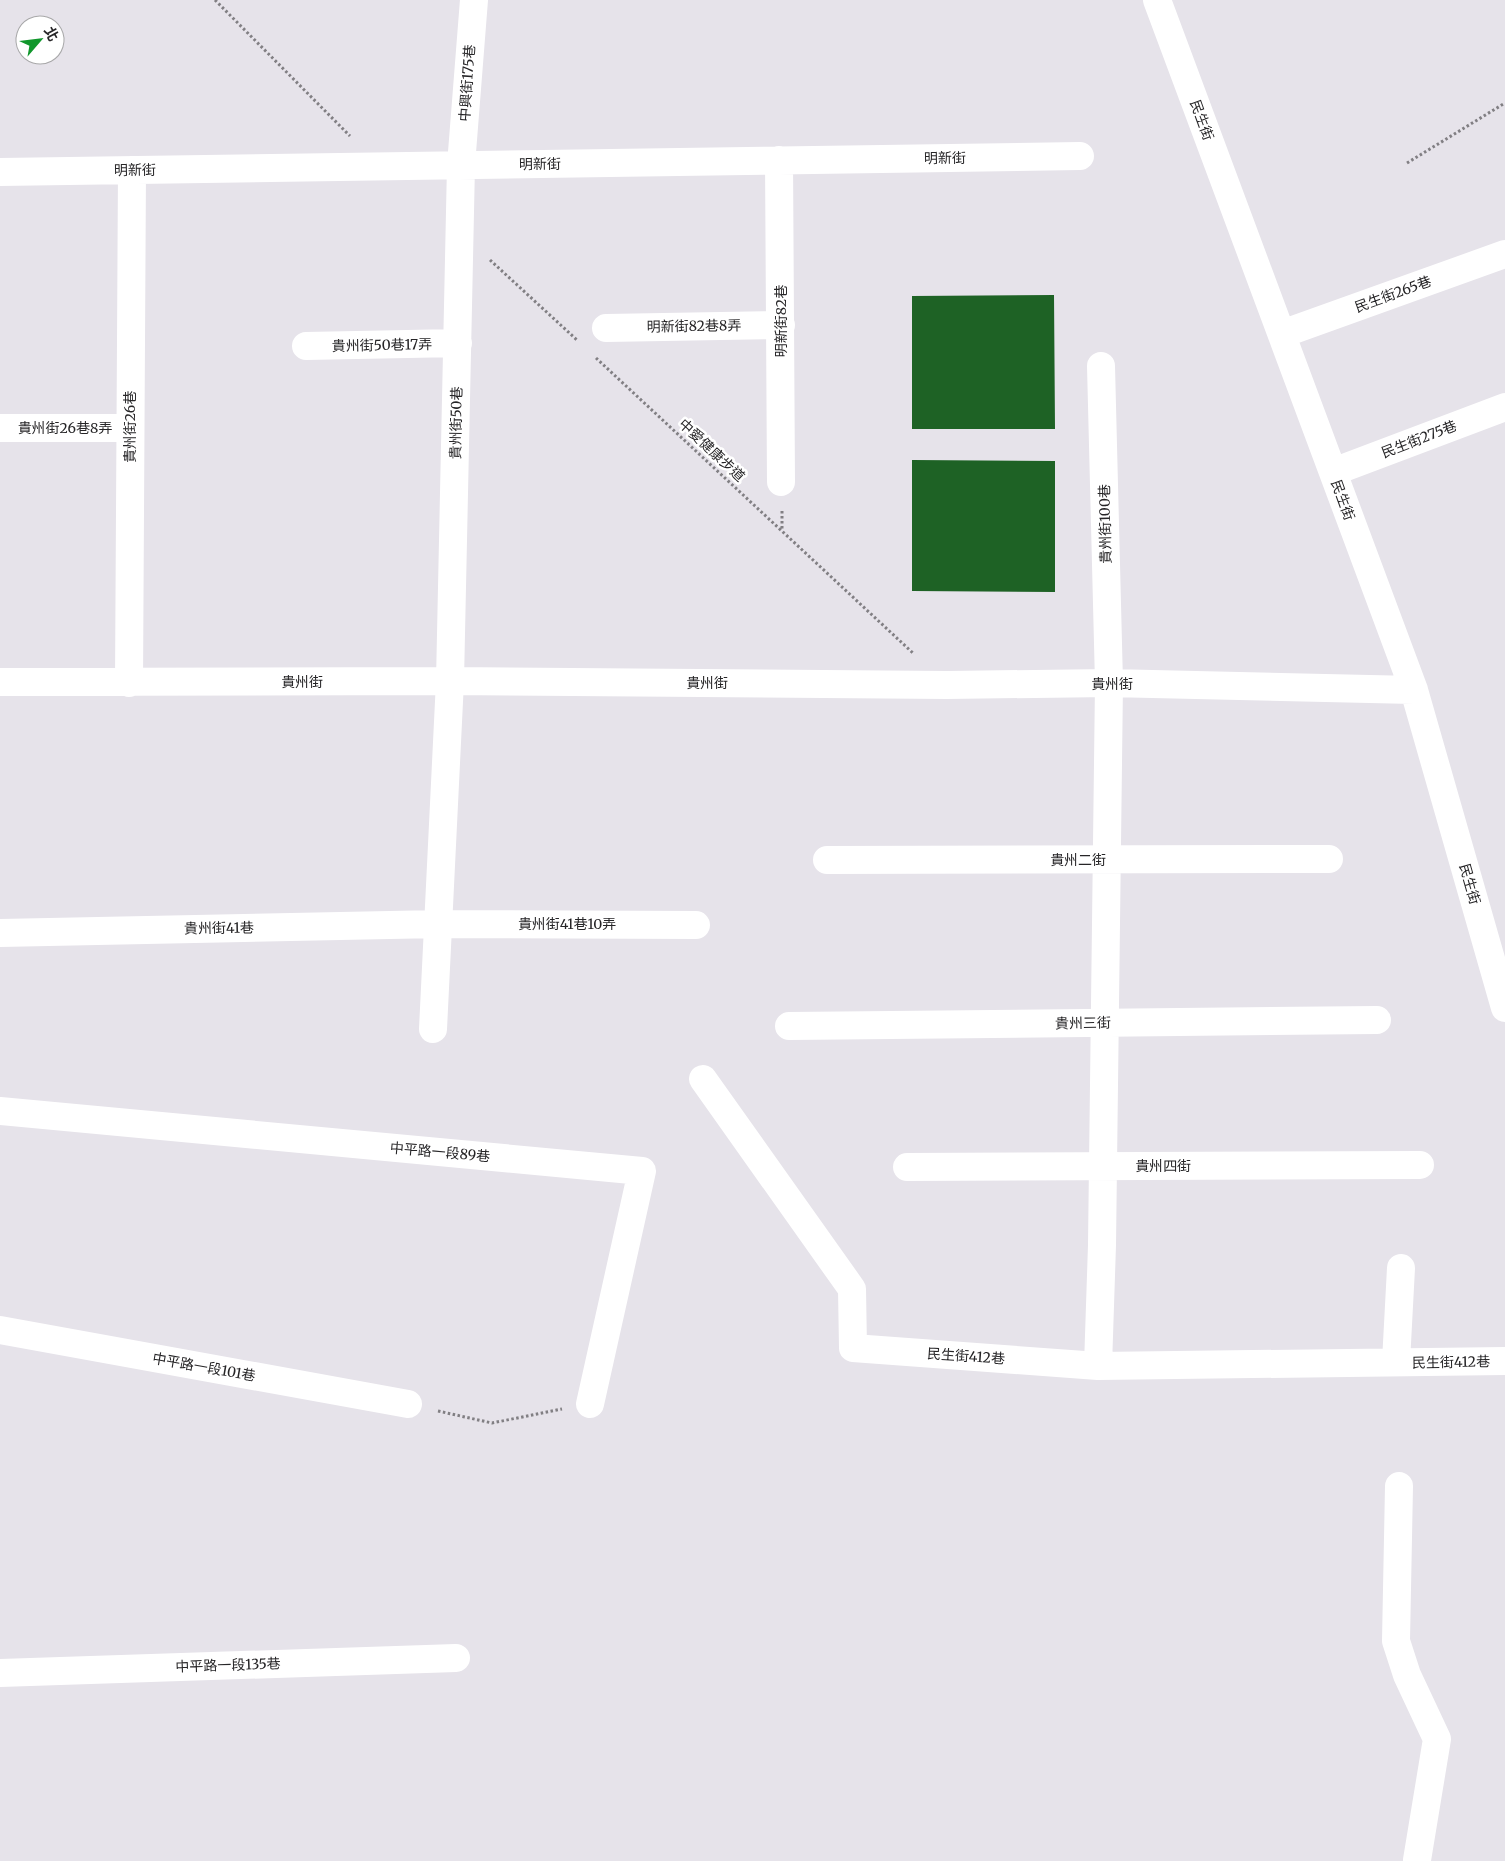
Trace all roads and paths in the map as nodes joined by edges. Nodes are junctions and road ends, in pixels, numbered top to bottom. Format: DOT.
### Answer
graph roads {
  1 [pos="215,0"];
  2 [pos="474,0"];
  3 [pos="1157,0"];
  4 [pos="1505,103"];
  5 [pos="1080,156"];
  6 [pos="779,160"];
  7 [pos="1407,163"];
  8 [pos="461,165"];
  9 [pos="380,167"];
  10 [pos="132,170"];
  11 [pos="0,172"];
  12 [pos="460,232"];
  13 [pos="1505,254"];
  14 [pos="781,325"];
  15 [pos="606,328"];
  16 [pos="1282,334"];
  17 [pos="577,341"];
  18 [pos="458,343"];
  19 [pos="306,346"];
  20 [pos="592,354"];
  21 [pos="1101,366"];
  22 [pos="1505,407"];
  23 [pos="0,428"];
  24 [pos="130,428"];
  25 [pos="1333,472"];
  26 [pos="781,482"];
  27 [pos="450,681"];
  28 [pos="0,682"];
  29 [pos="129,683"];
  30 [pos="1109,683"];
  31 [pos="947,685"];
  32 [pos="1414,690"];
  33 [pos="1329,859"];
  34 [pos="827,860"];
  35 [pos="1107,860"];
  36 [pos="438,924"];
  37 [pos="696,925"];
  38 [pos="0,933"];
  39 [pos="1505,1008"];
  40 [pos="1377,1020"];
  41 [pos="1105,1023"];
  42 [pos="789,1026"];
  43 [pos="433,1028"];
  44 [pos="703,1079"];
  45 [pos="0,1111"];
  46 [pos="1103,1166"];
  47 [pos="1420,1166"];
  48 [pos="907,1167"];
  49 [pos="1401,1268"];
  50 [pos="0,1330"];
  51 [pos="1505,1361"];
  52 [pos="1396,1362"];
  53 [pos="1098,1366"];
  54 [pos="408,1404"];
  55 [pos="590,1404"];
  56 [pos="1399,1486"];
  57 [pos="456,1658"];
  58 [pos="0,1673"];
  59 [pos="1417,1860"];
  1 -- 9 [label="path"];
  2 -- 8 [label="street, 中興街175巷"];
  3 -- 16 [label="street, 民生街"];
  4 -- 7 [label="path"];
  5 -- 6 [label="street, 明新街"];
  6 -- 8 [label="street, 明新街"];
  6 -- 14 [label="street, 明新街82巷"];
  8 -- 9 [label="street, 明新街"];
  8 -- 12 [label="street, 貴州街50巷"];
  9 -- 10 [label="street, 明新街"];
  10 -- 11 [label="street, 明新街"];
  10 -- 24 [label="street, 貴州街26巷"];
  12 -- 17 [label="path"];
  12 -- 18 [label="street, 貴州街50巷"];
  13 -- 16 [label="street, 民生街265巷"];
  14 -- 15 [label="street, 明新街82巷8弄"];
  14 -- 26 [label="street, 明新街82巷"];
  16 -- 25 [label="street, 民生街"];
  18 -- 19 [label="street, 貴州街50巷17弄"];
  18 -- 27 [label="street, 貴州街50巷"];
  20 -- 31 [label="path, 中愛健康步道"];
  21 -- 30 [label="street, 貴州街100巷"];
  22 -- 25 [label="street, 民生街275巷"];
  23 -- 24 [label="street, 貴州街26巷8弄"];
  24 -- 29 [label="street, 貴州街26巷"];
  25 -- 32 [label="street, 民生街"];
  27 -- 29 [label="street, 貴州街"];
  27 -- 31 [label="street, 貴州街"];
  27 -- 36 [label="street"];
  28 -- 29 [label="street, 貴州街"];
  30 -- 31 [label="street, 貴州街"];
  30 -- 32 [label="street, 貴州街"];
  30 -- 35 [label="street, 貴州街100巷"];
  32 -- 39 [label="street, 民生街"];
  33 -- 35 [label="street, 貴州二街"];
  34 -- 35 [label="street, 貴州二街"];
  35 -- 41 [label="street, 貴州街100巷"];
  36 -- 37 [label="street, 貴州街41巷10弄"];
  36 -- 38 [label="street, 貴州街41巷"];
  36 -- 43 [label="street"];
  40 -- 41 [label="street, 貴州三街"];
  41 -- 42 [label="street, 貴州三街"];
  41 -- 46 [label="street, 貴州街100巷"];
  44 -- 53 [label="street, 民生街412巷"];
  45 -- 55 [label="street, 中平路一段89巷"];
  46 -- 47 [label="street, 貴州四街"];
  46 -- 48 [label="street, 貴州四街"];
  46 -- 53 [label="street, 貴州街100巷"];
  49 -- 52 [label="street, 民生街412巷"];
  50 -- 54 [label="street, 中平路一段101巷"];
  51 -- 52 [label="street, 民生街412巷"];
  52 -- 53 [label="street, 民生街412巷"];
  54 -- 55 [label="path"];
  56 -- 59 [label="street"];
  57 -- 58 [label="street, 中平路一段135巷"];
}
